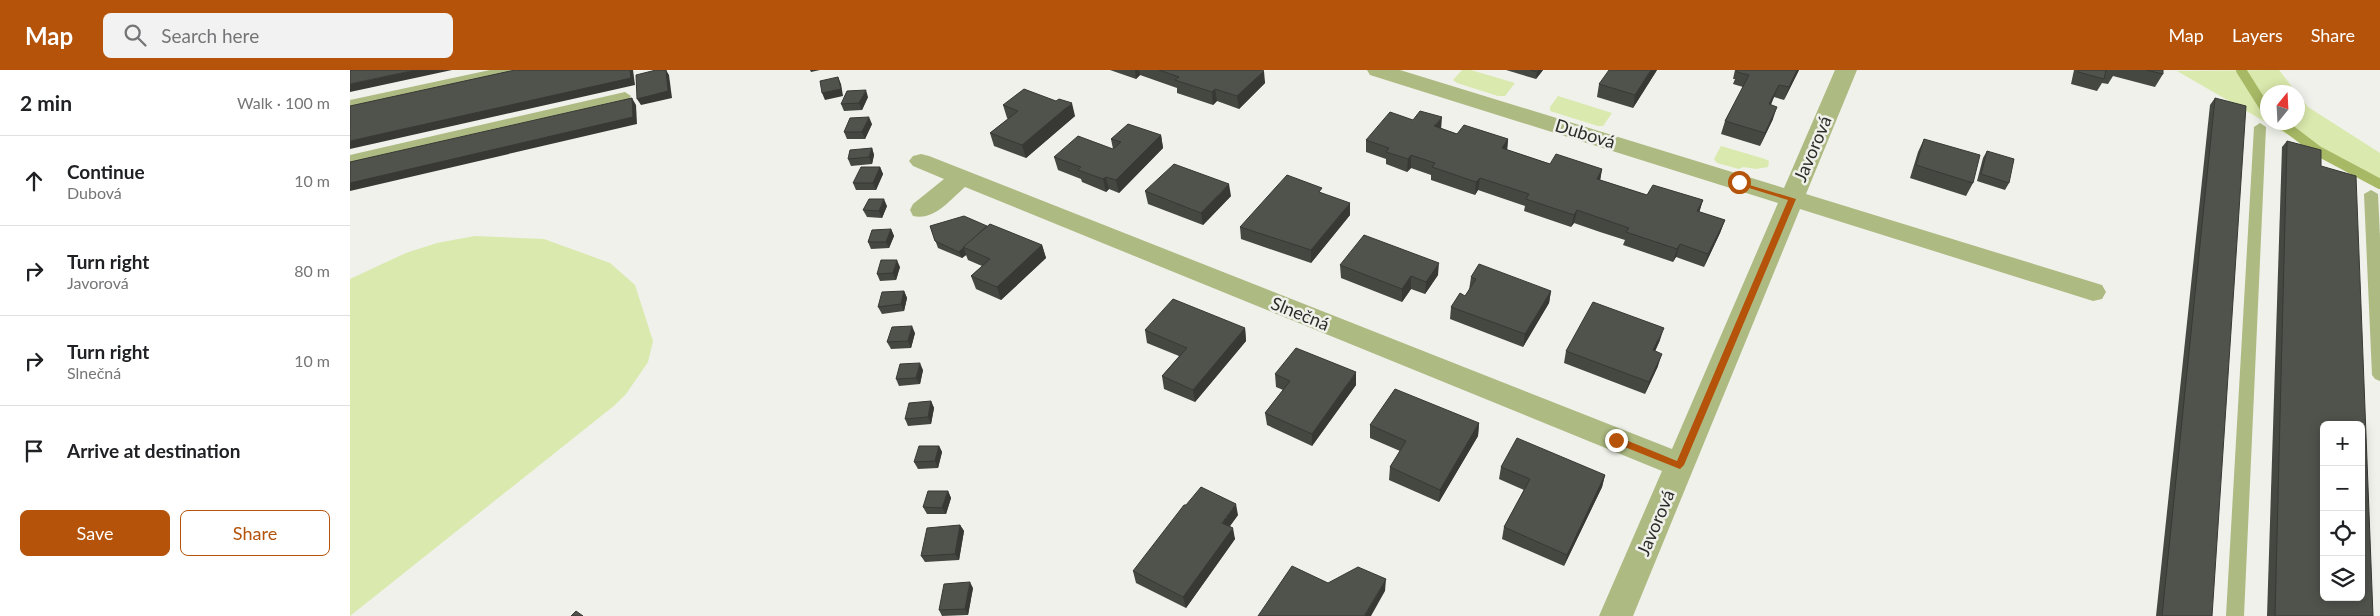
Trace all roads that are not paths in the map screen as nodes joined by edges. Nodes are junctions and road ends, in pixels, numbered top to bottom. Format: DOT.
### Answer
graph roads {
  1 [pos="506,70"];
  2 [pos="1378,70"];
  3 [pos="1846,70"];
  4 [pos="625,96"];
  5 [pos="350,104"];
  6 [pos="2260,127"];
  7 [pos="350,159"];
  8 [pos="921,161"];
  9 [pos="961,178"];
  10 [pos="2371,194"];
  11 [pos="1792,199"];
  12 [pos="922,210"];
  13 [pos="2093,292"];
  14 [pos="2380,375"];
  15 [pos="1680,465"];
  16 [pos="1616,616"];
  17 [pos="2235,616"];
  1 -- 5 [label="lane"];
  2 -- 11 [label="street, Dubová"];
  3 -- 11 [label="street, Javorová"];
  4 -- 7 [label="lane"];
  6 -- 17 [label="lane"];
  8 -- 9 [label="street, Slnečná"];
  9 -- 12 [label="street"];
  9 -- 15 [label="street, Slnečná"];
  10 -- 14 [label="lane"];
  11 -- 13 [label="street, Dubová"];
  11 -- 15 [label="street, Javorová"];
  15 -- 16 [label="street, Javorová"];
}
